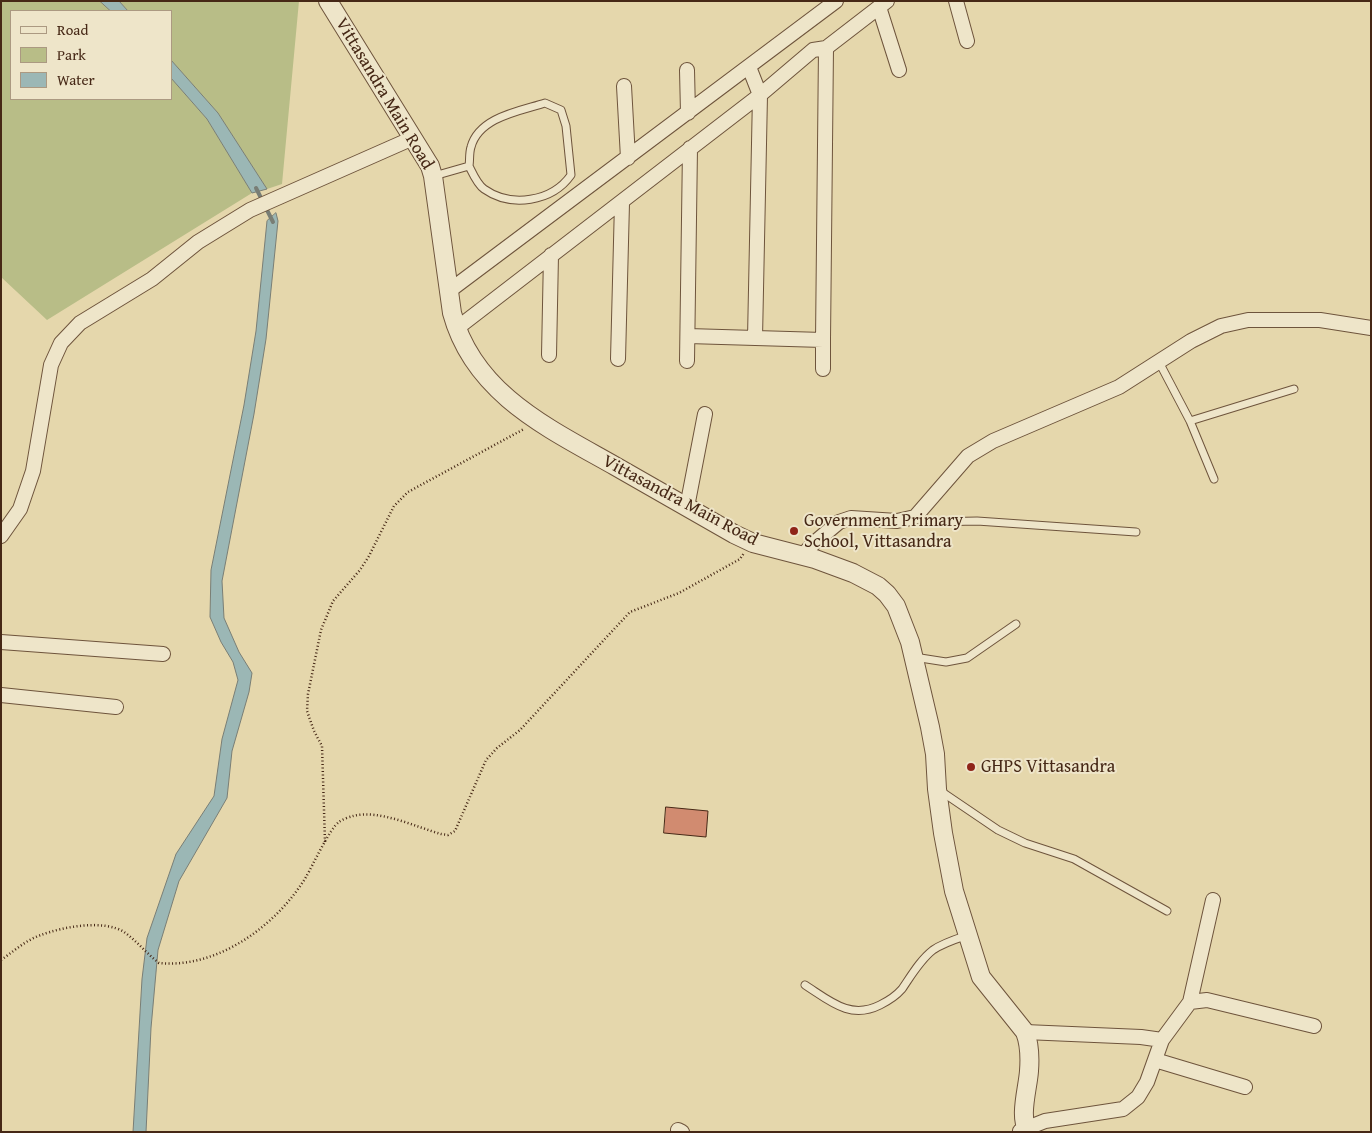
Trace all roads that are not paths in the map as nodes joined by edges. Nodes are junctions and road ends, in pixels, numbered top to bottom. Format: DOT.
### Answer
graph roads {
  1 [pos="328,1"];
  2 [pos="836,1"];
  3 [pos="956,1"];
  4 [pos="883,4"];
  5 [pos="967,41"];
  6 [pos="826,48"];
  7 [pos="749,67"];
  8 [pos="687,70"];
  9 [pos="898,70"];
  10 [pos="624,86"];
  11 [pos="760,96"];
  12 [pos="688,113"];
  13 [pos="413,138"];
  14 [pos="690,148"];
  15 [pos="628,158"];
  16 [pos="469,166"];
  17 [pos="433,176"];
  18 [pos="622,203"];
  19 [pos="551,255"];
  20 [pos="449,291"];
  21 [pos="1371,328"];
  22 [pos="456,329"];
  23 [pos="688,336"];
  24 [pos="755,338"];
  25 [pos="823,340"];
  26 [pos="549,355"];
  27 [pos="618,359"];
  28 [pos="687,361"];
  29 [pos="1159,362"];
  30 [pos="823,370"];
  31 [pos="1294,389"];
  32 [pos="705,414"];
  33 [pos="1190,421"];
  34 [pos="1214,479"];
  35 [pos="687,507"];
  36 [pos="915,517"];
  37 [pos="1136,532"];
  38 [pos="1,536"];
  39 [pos="802,556"];
  40 [pos="1016,624"];
  41 [pos="1,642"];
  42 [pos="163,654"];
  43 [pos="914,657"];
  44 [pos="1,696"];
  45 [pos="116,707"];
  46 [pos="937,789"];
  47 [pos="1213,900"];
  48 [pos="1168,911"];
  49 [pos="968,935"];
  50 [pos="805,985"];
  51 [pos="1190,1002"];
  52 [pos="1314,1026"];
  53 [pos="1025,1032"];
  54 [pos="1162,1040"];
  55 [pos="1155,1060"];
  56 [pos="1245,1087"];
  57 [pos="1025,1131"];
  1 -- 13 [label="street, Vittasandra Main Road"];
  2 -- 7 [label="street"];
  3 -- 5 [label="street"];
  4 -- 6 [label="street"];
  4 -- 9 [label="street"];
  6 -- 11 [label="street"];
  6 -- 25 [label="street"];
  7 -- 11 [label="street"];
  7 -- 12 [label="street"];
  8 -- 12 [label="street"];
  10 -- 15 [label="street"];
  11 -- 14 [label="street"];
  11 -- 24 [label="street"];
  12 -- 15 [label="street"];
  13 -- 17 [label="street, Vittasandra Main Road"];
  13 -- 38 [label="street"];
  14 -- 18 [label="street"];
  14 -- 23 [label="street"];
  15 -- 20 [label="street"];
  16 -- 16 [label="lane"];
  16 -- 17 [label="lane"];
  17 -- 20 [label="street, Vittasandra Main Road"];
  18 -- 19 [label="street"];
  18 -- 27 [label="street"];
  19 -- 22 [label="street"];
  19 -- 26 [label="street"];
  20 -- 22 [label="street, Vittasandra Main Road"];
  21 -- 29 [label="street"];
  22 -- 35 [label="street, Vittasandra Main Road"];
  23 -- 24 [label="street"];
  23 -- 28 [label="street"];
  24 -- 25 [label="street"];
  25 -- 30 [label="street"];
  29 -- 33 [label="lane"];
  29 -- 36 [label="street"];
  31 -- 33 [label="lane"];
  32 -- 35 [label="street"];
  33 -- 34 [label="lane"];
  35 -- 39 [label="street, Vittasandra Main Road"];
  36 -- 37 [label="lane"];
  36 -- 39 [label="street"];
  39 -- 43 [label="street, Vittasandra Main Road"];
  40 -- 43 [label="lane"];
  41 -- 42 [label="street"];
  43 -- 46 [label="street, Vittasandra Main Road"];
  44 -- 45 [label="street"];
  46 -- 48 [label="lane"];
  46 -- 49 [label="street, Vittasandra Main Road"];
  47 -- 51 [label="street"];
  49 -- 50 [label="lane"];
  49 -- 53 [label="street, Vittasandra Main Road"];
  51 -- 52 [label="street"];
  51 -- 54 [label="street"];
  53 -- 54 [label="street"];
  53 -- 57 [label="street, Vittasandra Main Road"];
  54 -- 55 [label="street"];
  55 -- 56 [label="street"];
  55 -- 57 [label="street"];
}
